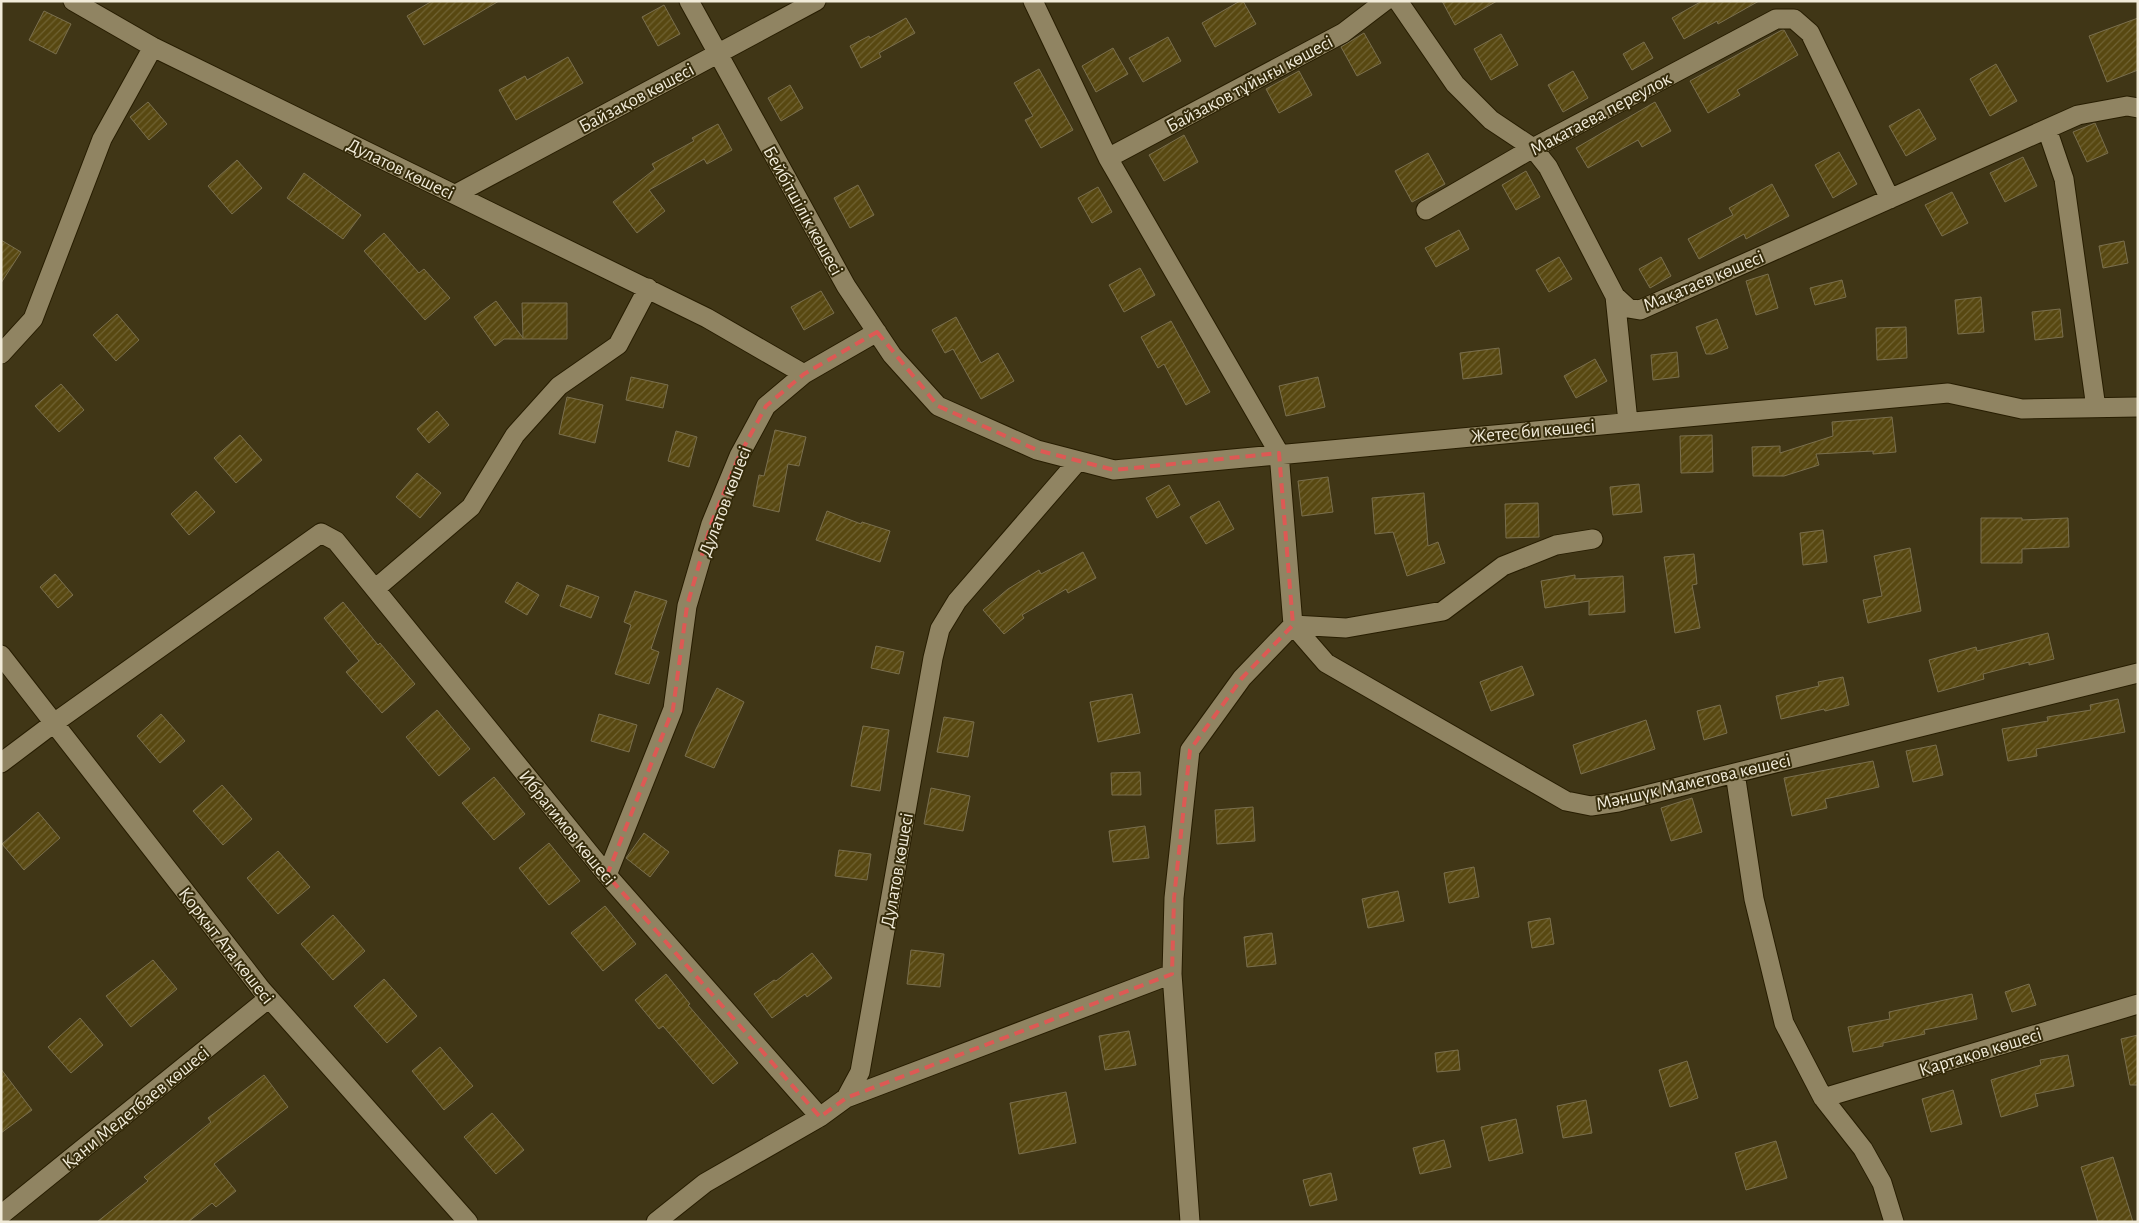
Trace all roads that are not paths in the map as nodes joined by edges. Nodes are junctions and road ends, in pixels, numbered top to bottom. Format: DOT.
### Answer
graph roads {
  1 [pos="73,1"];
  2 [pos="689,1"];
  3 [pos="816,1"];
  4 [pos="1033,1"];
  5 [pos="1385,1"];
  6 [pos="1398,1"];
  7 [pos="153,47"];
  8 [pos="718,52"];
  9 [pos="2138,108"];
  10 [pos="2047,129"];
  11 [pos="1533,148"];
  12 [pos="1108,158"];
  13 [pos="456,194"];
  14 [pos="1890,199"];
  15 [pos="1426,210"];
  16 [pos="648,288"];
  17 [pos="1616,296"];
  18 [pos="877,332"];
  19 [pos="1,354"];
  20 [pos="804,374"];
  21 [pos="938,406"];
  22 [pos="2138,407"];
  23 [pos="2096,408"];
  24 [pos="1628,422"];
  25 [pos="1279,453"];
  26 [pos="1078,461"];
  27 [pos="1593,539"];
  28 [pos="375,589"];
  29 [pos="1293,625"];
  30 [pos="1,655"];
  31 [pos="2138,673"];
  32 [pos="54,723"];
  33 [pos="1,763"];
  34 [pos="1735,773"];
  35 [pos="606,875"];
  36 [pos="1172,974"];
  37 [pos="269,998"];
  38 [pos="2138,1004"];
  39 [pos="846,1098"];
  40 [pos="1823,1098"];
  41 [pos="820,1117"];
  42 [pos="1,1215"];
  43 [pos="468,1222"];
  44 [pos="656,1222"];
  45 [pos="1190,1222"];
  46 [pos="1894,1222"];
  1 -- 7 [label="street, Дулатов көшесі"];
  2 -- 8 [label="street, Бейбітшілік көшесі"];
  3 -- 8 [label="street, Байзақов көшесі"];
  4 -- 12 [label="street"];
  5 -- 12 [label="street, Байзақов тұйығы көшесі"];
  6 -- 11 [label="street, Мақатаев көшесі"];
  7 -- 13 [label="street, Дулатов көшесі"];
  7 -- 19 [label="street"];
  8 -- 13 [label="street, Байзақов көшесі"];
  8 -- 18 [label="street, Бейбітшілік көшесі"];
  9 -- 10 [label="street, Мақатаев көшесі"];
  10 -- 14 [label="street, Мақатаев көшесі"];
  10 -- 23 [label="street"];
  11 -- 14 [label="street, Макатаева переулок"];
  11 -- 15 [label="street, Макатаева переулок"];
  11 -- 17 [label="street, Мақатаев көшесі"];
  12 -- 25 [label="street"];
  13 -- 16 [label="street, Дулатов көшесі"];
  14 -- 17 [label="street, Мақатаев көшесі"];
  16 -- 20 [label="street, Дулатов көшесі"];
  16 -- 28 [label="street"];
  17 -- 24 [label="street"];
  18 -- 20 [label="street, Дулатов көшесі"];
  18 -- 21 [label="street, Бейбітшілік көшесі"];
  20 -- 35 [label="street, Дулатов көшесі"];
  21 -- 26 [label="street, Жетес би көшесі"];
  22 -- 23 [label="street, Жетес би көшесі"];
  23 -- 24 [label="street, Жетес би көшесі"];
  24 -- 25 [label="street, Жетес би көшесі"];
  25 -- 26 [label="street, Жетес би көшесі"];
  25 -- 29 [label="street"];
  26 -- 39 [label="street, Дулатов көшесі"];
  27 -- 29 [label="street"];
  28 -- 32 [label="street, Ибрагимов көшесі"];
  28 -- 35 [label="street, Ибрагимов көшесі"];
  29 -- 34 [label="street, Мәншүк Маметова көшесі"];
  29 -- 36 [label="street"];
  30 -- 32 [label="street, Қорқыт Ата көшесі"];
  31 -- 34 [label="street, Мәншүк Маметова көшесі"];
  32 -- 33 [label="street"];
  32 -- 37 [label="street, Қорқыт Ата көшесі"];
  34 -- 40 [label="street"];
  35 -- 41 [label="street, Ибрагимов көшесі"];
  36 -- 39 [label="street"];
  36 -- 45 [label="street"];
  37 -- 42 [label="street, Қани Медетбаев көшесі"];
  37 -- 43 [label="street, Қорқыт Ата көшесі"];
  38 -- 40 [label="street, Қартақов көшесі"];
  39 -- 41 [label="street, Дулатов көшесі"];
  40 -- 46 [label="street"];
  41 -- 44 [label="street, Дулатов көшесі"];
}
